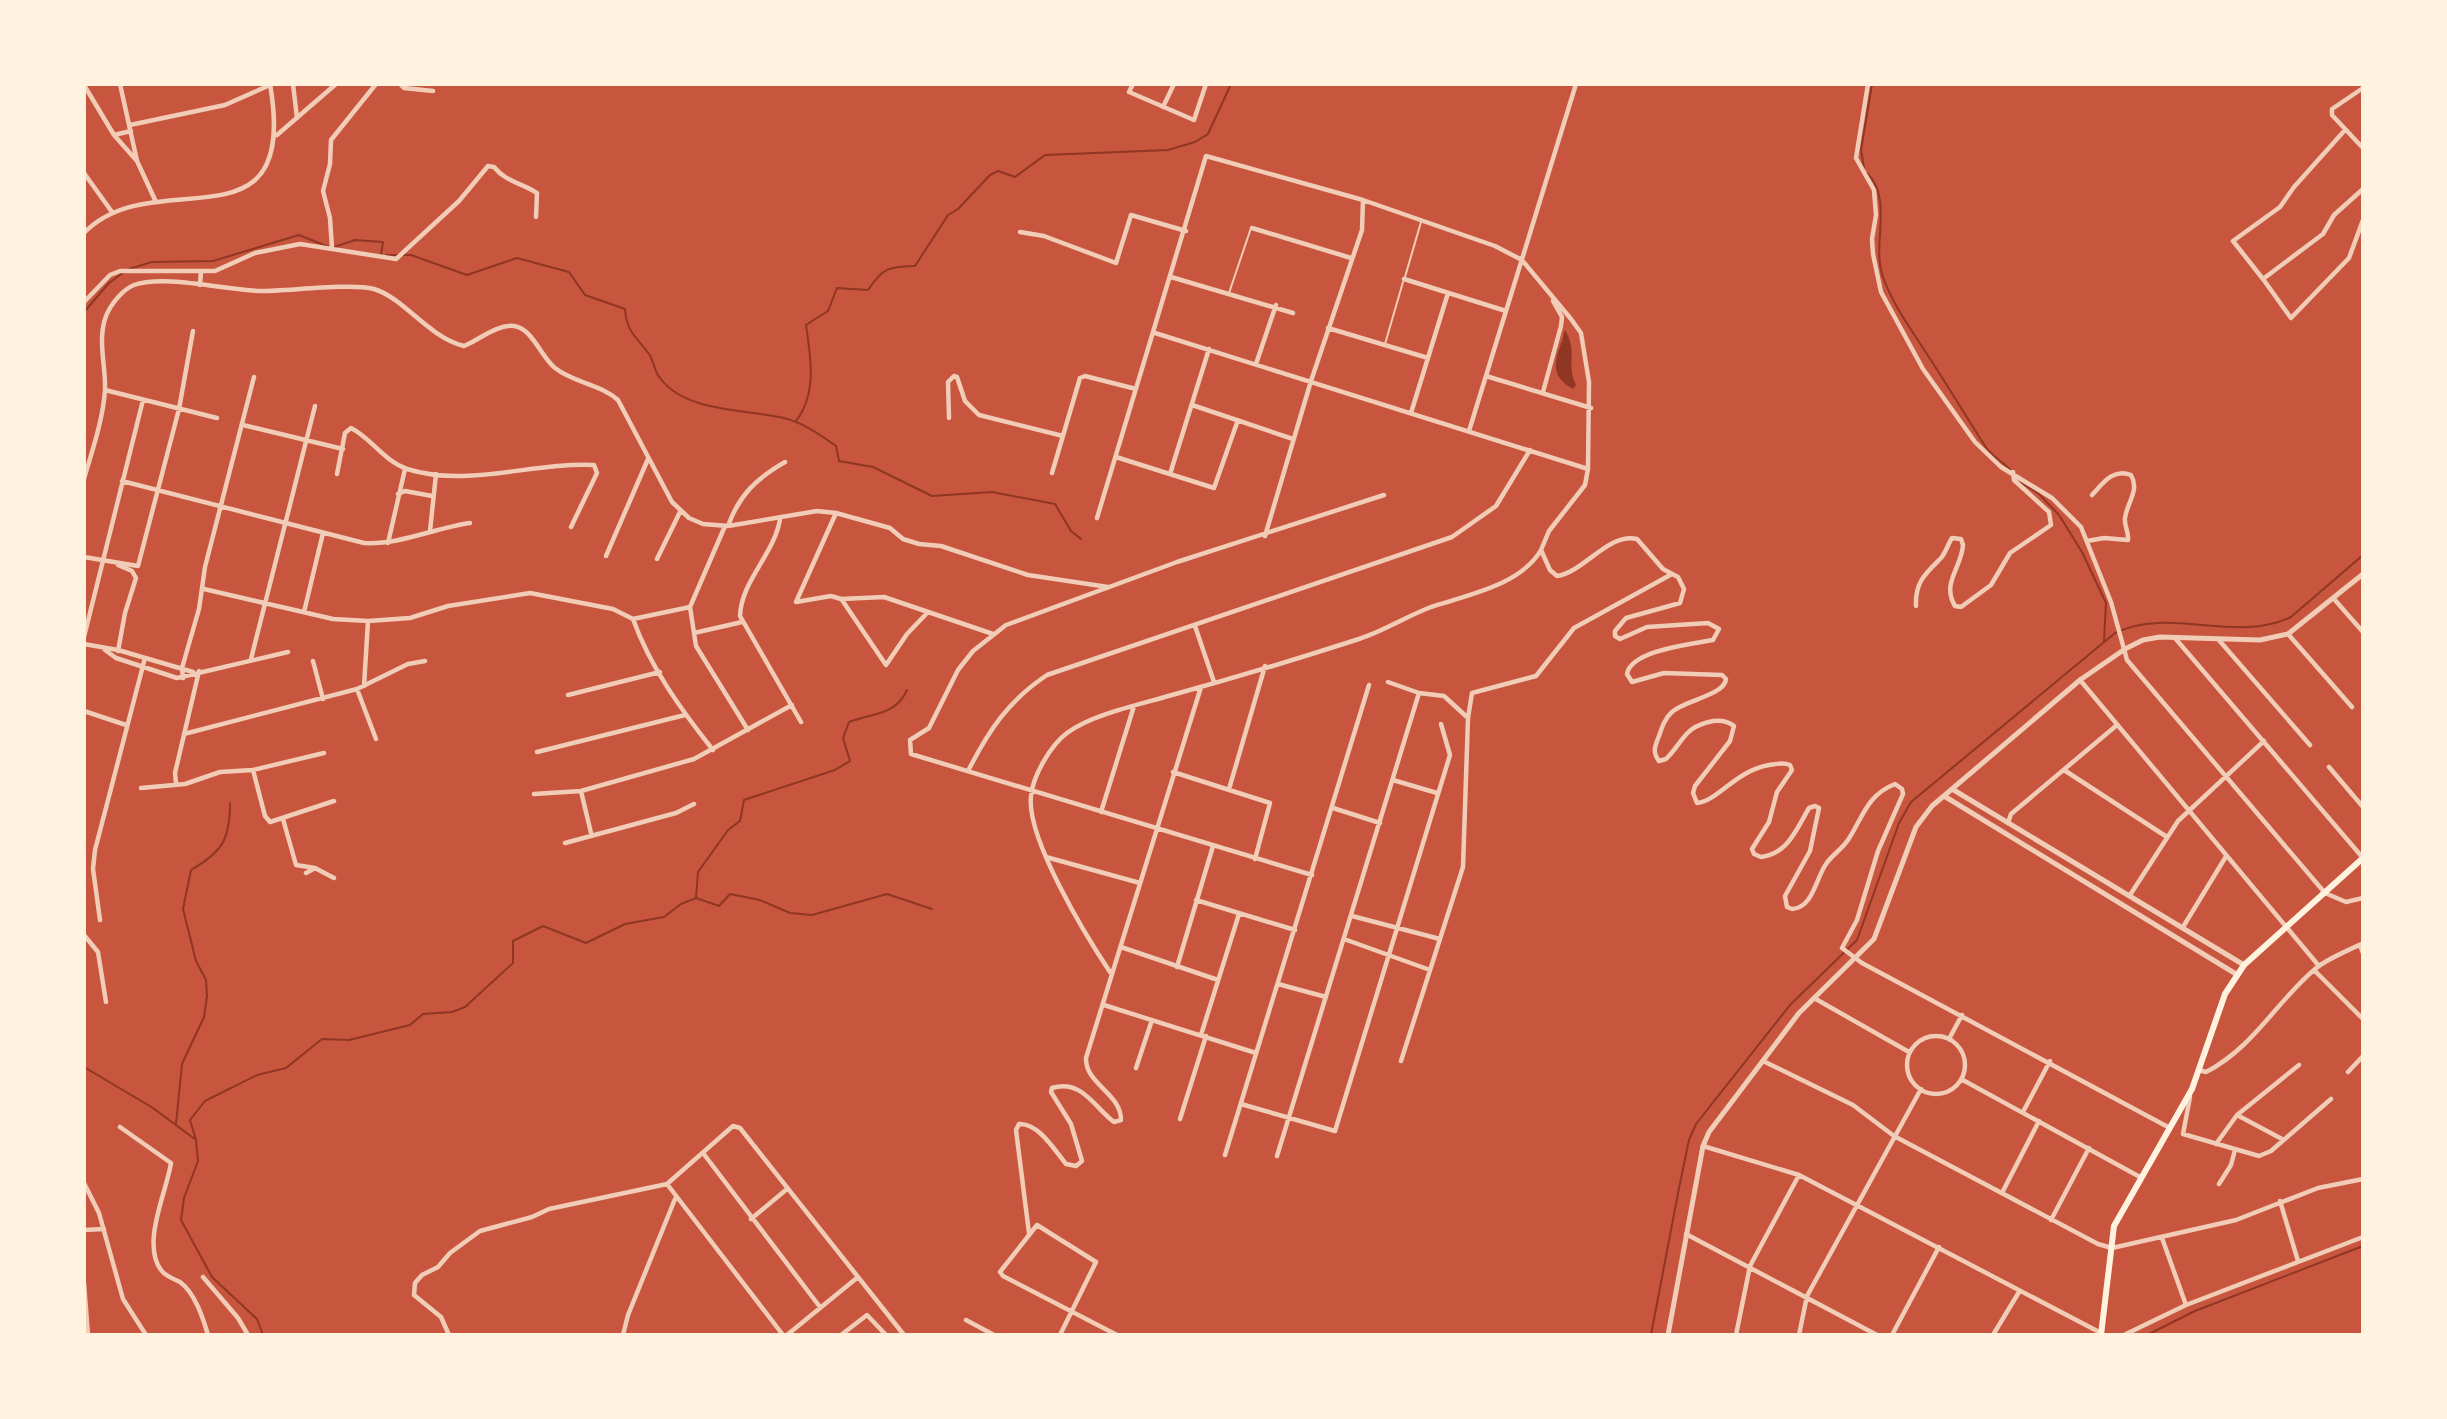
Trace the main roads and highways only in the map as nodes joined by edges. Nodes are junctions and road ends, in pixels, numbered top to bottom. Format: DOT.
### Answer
graph roads {
  1 [pos="2363,858"];
  2 [pos="2101,1334"];
  1 -- 2 [label="main road"];
}
